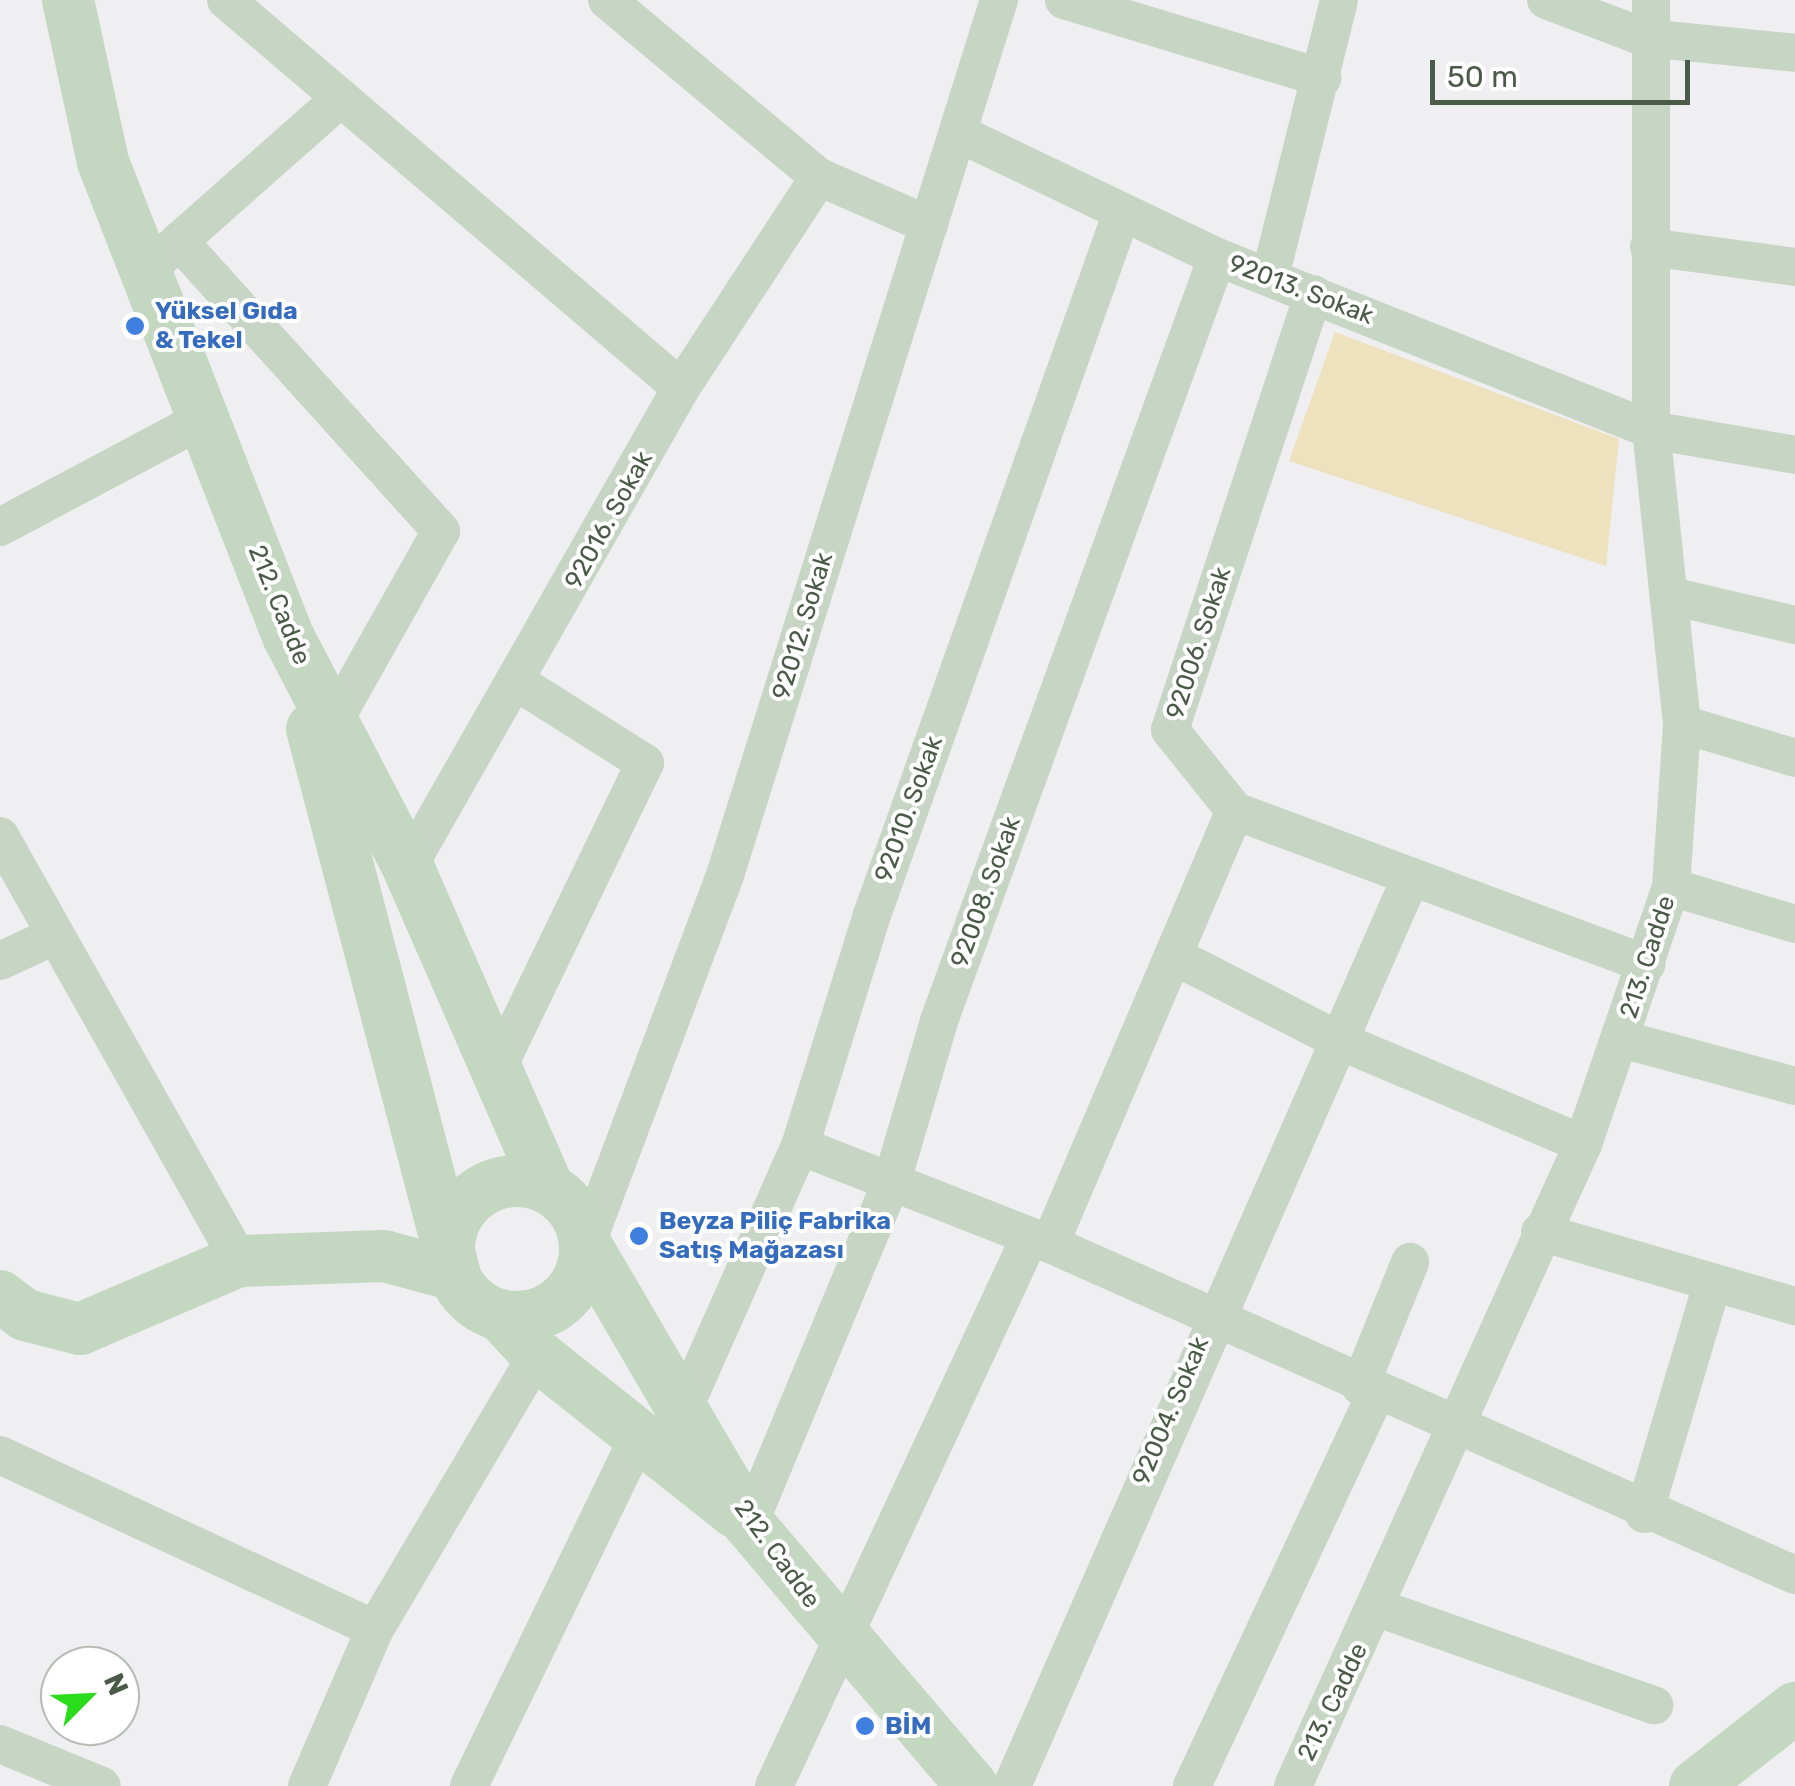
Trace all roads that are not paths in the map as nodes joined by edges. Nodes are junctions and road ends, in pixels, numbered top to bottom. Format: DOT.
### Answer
graph roads {
  1 [pos="68,0"];
  2 [pos="226,0"];
  3 [pos="607,0"];
  4 [pos="1000,0"];
  5 [pos="1064,0"];
  6 [pos="1339,0"];
  7 [pos="1546,0"];
  8 [pos="1651,0"];
  9 [pos="1646,38"];
  10 [pos="1795,53"];
  11 [pos="1322,78"];
  12 [pos="340,98"];
  13 [pos="958,133"];
  14 [pos="819,177"];
  15 [pos="1122,212"];
  16 [pos="930,225"];
  17 [pos="1649,247"];
  18 [pos="162,256"];
  19 [pos="1217,257"];
  20 [pos="1795,267"];
  21 [pos="1270,277"];
  22 [pos="1313,294"];
  23 [pos="681,388"];
  24 [pos="207,417"];
  25 [pos="1651,430"];
  26 [pos="1795,455"];
  27 [pos="0,527"];
  28 [pos="1671,596"];
  29 [pos="1795,625"];
  30 [pos="288,636"];
  31 [pos="520,684"];
  32 [pos="333,723"];
  33 [pos="1682,724"];
  34 [pos="1795,758"];
  35 [pos="1235,810"];
  36 [pos="0,836"];
  37 [pos="408,867"];
  38 [pos="1411,877"];
  39 [pos="1671,888"];
  40 [pos="1795,924"];
  41 [pos="54,936"];
  42 [pos="1174,956"];
  43 [pos="0,961"];
  44 [pos="1646,964"];
  45 [pos="1621,1039"];
  46 [pos="1342,1042"];
  47 [pos="497,1069"];
  48 [pos="1795,1086"];
  49 [pos="1582,1144"];
  50 [pos="800,1146"];
  51 [pos="892,1181"];
  52 [pos="548,1188"];
  53 [pos="1540,1232"];
  54 [pos="1040,1241"];
  55 [pos="586,1245"];
  56 [pos="239,1261"];
  57 [pos="1410,1262"];
  58 [pos="454,1275"];
  59 [pos="1712,1284"];
  60 [pos="0,1296"];
  61 [pos="1795,1306"];
  62 [pos="502,1316"];
  63 [pos="1211,1316"];
  64 [pos="536,1355"];
  65 [pos="1368,1390"];
  66 [pos="686,1403"];
  67 [pos="1454,1432"];
  68 [pos="639,1436"];
  69 [pos="0,1455"];
  70 [pos="1644,1514"];
  71 [pos="749,1524"];
  72 [pos="1795,1575"];
  73 [pos="1378,1608"];
  74 [pos="376,1629"];
  75 [pos="846,1646"];
  76 [pos="1654,1705"];
  77 [pos="1795,1708"];
  78 [pos="0,1744"];
  79 [pos="102,1786"];
  80 [pos="307,1786"];
  81 [pos="470,1786"];
  82 [pos="774,1786"];
  83 [pos="972,1786"];
  84 [pos="1012,1786"];
  85 [pos="1192,1786"];
  86 [pos="1293,1786"];
  87 [pos="1695,1786"];
  1 -- 18 [label="street, 212. Cadde"];
  2 -- 12 [label="street"];
  3 -- 14 [label="street"];
  4 -- 13 [label="street, 92012. Sokak"];
  5 -- 11 [label="street"];
  6 -- 11 [label="street"];
  7 -- 9 [label="street"];
  8 -- 9 [label="street, 213. Cadde"];
  9 -- 10 [label="street"];
  9 -- 17 [label="street, 213. Cadde"];
  11 -- 21 [label="street"];
  12 -- 18 [label="street"];
  12 -- 23 [label="street"];
  13 -- 15 [label="street, 92013. Sokak"];
  13 -- 16 [label="street, 92012. Sokak"];
  14 -- 16 [label="street"];
  14 -- 23 [label="street, 92016. Sokak"];
  15 -- 19 [label="street, 92013. Sokak"];
  15 -- 50 [label="street, 92010. Sokak"];
  16 -- 55 [label="street, 92012. Sokak"];
  17 -- 20 [label="street"];
  17 -- 25 [label="street, 213. Cadde"];
  18 -- 24 [label="street, 212. Cadde"];
  18 -- 32 [label="street"];
  19 -- 21 [label="street, 92013. Sokak"];
  19 -- 51 [label="street, 92008. Sokak"];
  21 -- 22 [label="street, 92013. Sokak"];
  22 -- 25 [label="street, 92013. Sokak"];
  22 -- 35 [label="street, 92006. Sokak"];
  23 -- 31 [label="street, 92016. Sokak"];
  24 -- 27 [label="street"];
  24 -- 30 [label="street, 212. Cadde"];
  25 -- 26 [label="street, 92013. Sokak"];
  25 -- 28 [label="street, 213. Cadde"];
  28 -- 29 [label="street"];
  28 -- 33 [label="street, 213. Cadde"];
  30 -- 32 [label="street, 212. Cadde"];
  30 -- 58 [label="street"];
  31 -- 37 [label="street, 92016. Sokak"];
  31 -- 47 [label="street"];
  32 -- 37 [label="street, 212. Cadde"];
  33 -- 34 [label="street"];
  33 -- 39 [label="street, 213. Cadde"];
  35 -- 38 [label="street"];
  35 -- 42 [label="street"];
  36 -- 41 [label="street"];
  37 -- 47 [label="street, 212. Cadde"];
  38 -- 44 [label="street"];
  38 -- 46 [label="street, 92004. Sokak"];
  39 -- 40 [label="street"];
  39 -- 44 [label="street, 213. Cadde"];
  41 -- 43 [label="street"];
  41 -- 56 [label="street"];
  42 -- 46 [label="street"];
  42 -- 54 [label="street"];
  44 -- 45 [label="street, 213. Cadde"];
  45 -- 48 [label="street"];
  45 -- 49 [label="street, 213. Cadde"];
  46 -- 49 [label="street"];
  46 -- 63 [label="street, 92004. Sokak"];
  47 -- 52 [label="street, 212. Cadde"];
  49 -- 53 [label="street, 213. Cadde"];
  50 -- 51 [label="street"];
  50 -- 66 [label="street, 92010. Sokak"];
  51 -- 54 [label="street"];
  51 -- 71 [label="street, 92008. Sokak"];
  52 -- 55 [label="street"];
  52 -- 58 [label="street"];
  53 -- 59 [label="street"];
  53 -- 67 [label="street, 213. Cadde"];
  54 -- 63 [label="street"];
  54 -- 75 [label="street"];
  55 -- 62 [label="street"];
  55 -- 66 [label="street, 212. Cadde"];
  56 -- 58 [label="street"];
  56 -- 60 [label="street"];
  57 -- 65 [label="street"];
  58 -- 62 [label="street"];
  59 -- 61 [label="street"];
  59 -- 70 [label="street"];
  62 -- 64 [label="street"];
  63 -- 65 [label="street"];
  63 -- 84 [label="street, 92004. Sokak"];
  64 -- 68 [label="street"];
  64 -- 74 [label="street"];
  65 -- 67 [label="street"];
  65 -- 85 [label="street"];
  66 -- 71 [label="street, 212. Cadde"];
  67 -- 70 [label="street"];
  67 -- 73 [label="street, 213. Cadde"];
  68 -- 71 [label="street"];
  68 -- 81 [label="street"];
  69 -- 74 [label="street"];
  70 -- 72 [label="street"];
  71 -- 75 [label="street, 212. Cadde"];
  73 -- 76 [label="street"];
  73 -- 86 [label="street, 213. Cadde"];
  74 -- 80 [label="street"];
  75 -- 82 [label="street"];
  75 -- 83 [label="street, 212. Cadde"];
  77 -- 87 [label="street"];
  78 -- 79 [label="street"];
}
